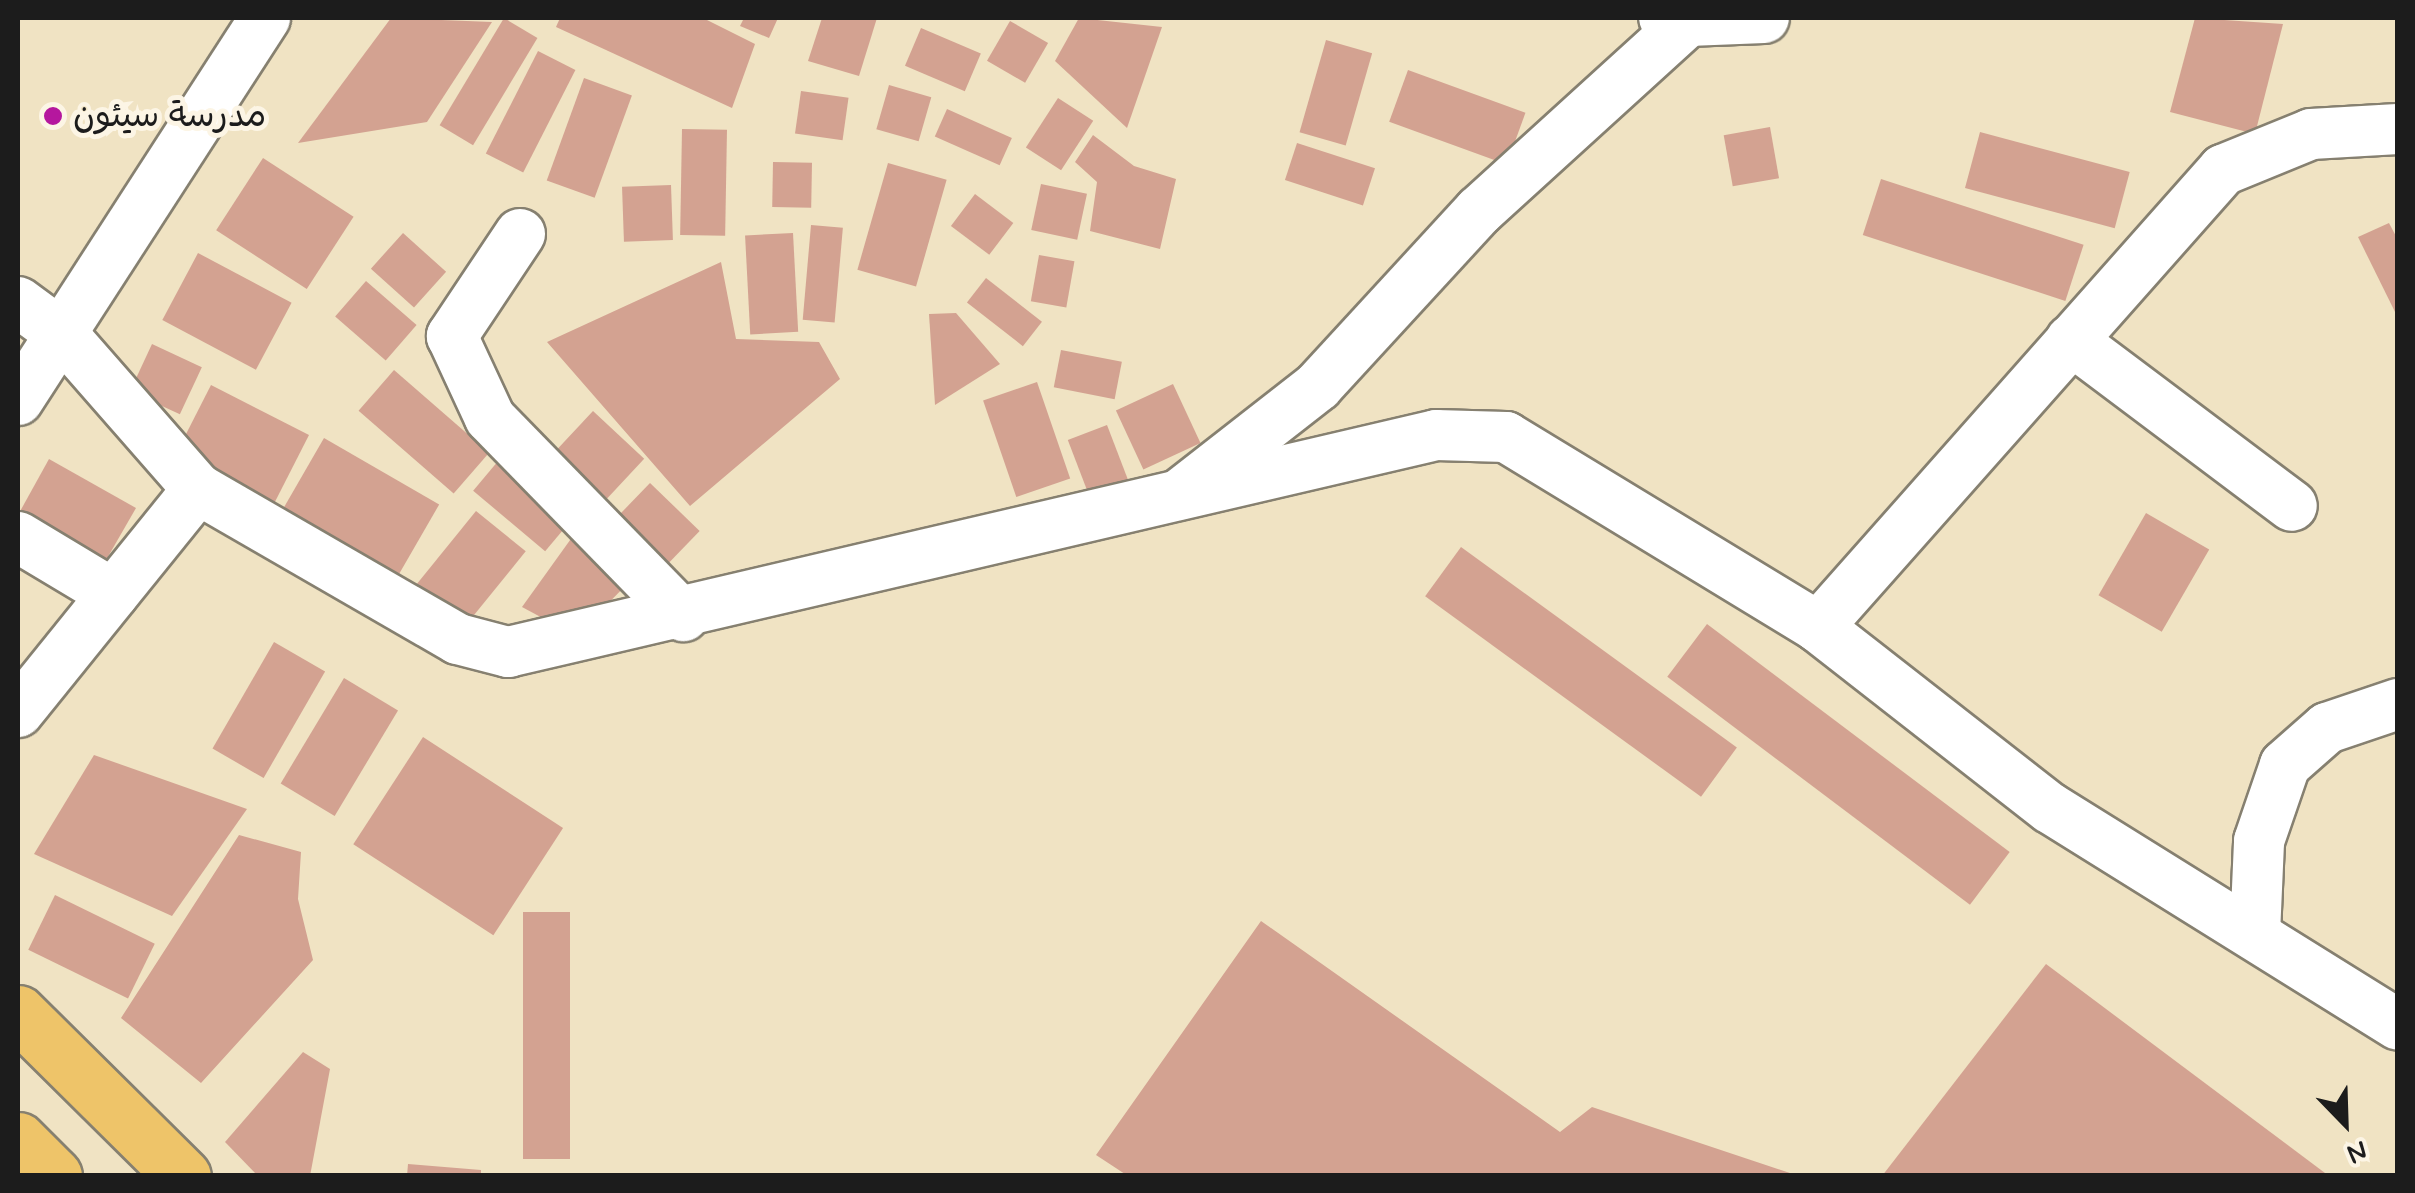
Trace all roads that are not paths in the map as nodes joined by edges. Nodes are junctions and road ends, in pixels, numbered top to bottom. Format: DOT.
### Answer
graph roads {
  1 [pos="265,18"];
  2 [pos="1764,18"];
  3 [pos="1676,19"];
  4 [pos="2398,129"];
  5 [pos="520,234"];
  6 [pos="18,302"];
  7 [pos="63,335"];
  8 [pos="2071,340"];
  9 [pos="18,400"];
  10 [pos="198,489"];
  11 [pos="1164,506"];
  12 [pos="2292,506"];
  13 [pos="18,537"];
  14 [pos="113,594"];
  15 [pos="682,616"];
  16 [pos="1818,627"];
  17 [pos="2398,704"];
  18 [pos="18,712"];
  19 [pos="2255,934"];
  20 [pos="18,1013"];
  21 [pos="2398,1025"];
  22 [pos="18,1140"];
  23 [pos="54,1176"];
  24 [pos="183,1176"];
  1 -- 7 [label="street"];
  2 -- 3 [label="street"];
  3 -- 11 [label="street"];
  4 -- 8 [label="street"];
  5 -- 15 [label="street"];
  6 -- 7 [label="street"];
  7 -- 9 [label="street"];
  7 -- 10 [label="street"];
  8 -- 12 [label="street"];
  8 -- 16 [label="street"];
  10 -- 14 [label="street"];
  10 -- 15 [label="street"];
  11 -- 15 [label="street"];
  11 -- 16 [label="street"];
  13 -- 14 [label="street"];
  14 -- 18 [label="street"];
  16 -- 19 [label="street"];
  17 -- 19 [label="street"];
  19 -- 21 [label="street"];
  20 -- 24 [label="main road"];
  22 -- 23 [label="main road"];
}
